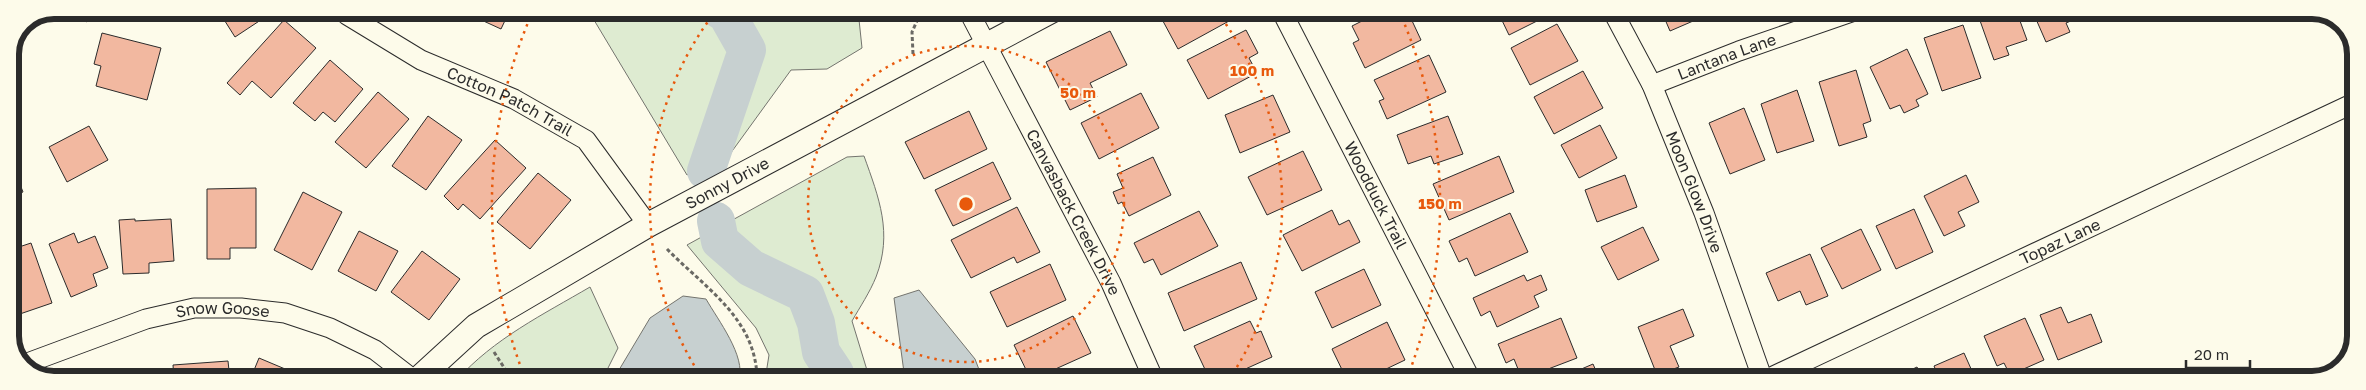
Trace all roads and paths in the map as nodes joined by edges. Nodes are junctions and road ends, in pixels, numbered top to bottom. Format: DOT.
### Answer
graph roads {
  1 [pos="354,19"];
  2 [pos="918,19"];
  3 [pos="973,19"];
  4 [pos="1037,19"];
  5 [pos="1286,19"];
  6 [pos="1617,19"];
  7 [pos="1831,19"];
  8 [pos="988,46"];
  9 [pos="913,54"];
  10 [pos="1652,85"];
  11 [pos="2347,106"];
  12 [pos="648,224"];
  13 [pos="667,249"];
  14 [pos="494,352"];
  15 [pos="30,362"];
  16 [pos="402,371"];
  17 [pos="428,371"];
  18 [pos="506,371"];
  19 [pos="756,371"];
  20 [pos="1150,371"];
  21 [pos="1466,371"];
  22 [pos="1761,371"];
  23 [pos="1783,371"];
  1 -- 12 [label="street, Cotton Patch Trail"];
  2 -- 9 [label="path"];
  3 -- 8 [label="street, Canvasback Creek Drive"];
  4 -- 8 [label="street, Sonny Drive"];
  5 -- 21 [label="street, Woodduck Trail"];
  6 -- 10 [label="street, Moon Glow Drive"];
  7 -- 10 [label="street, Lantana Lane"];
  8 -- 12 [label="street, Sonny Drive"];
  8 -- 20 [label="street, Canvasback Creek Drive"];
  10 -- 22 [label="street, Moon Glow Drive"];
  11 -- 23 [label="street, Topaz Lane"];
  12 -- 17 [label="street, Sonny Drive"];
  13 -- 19 [label="path"];
  14 -- 18 [label="path"];
  15 -- 16 [label="street, Snow Goose"];
}
